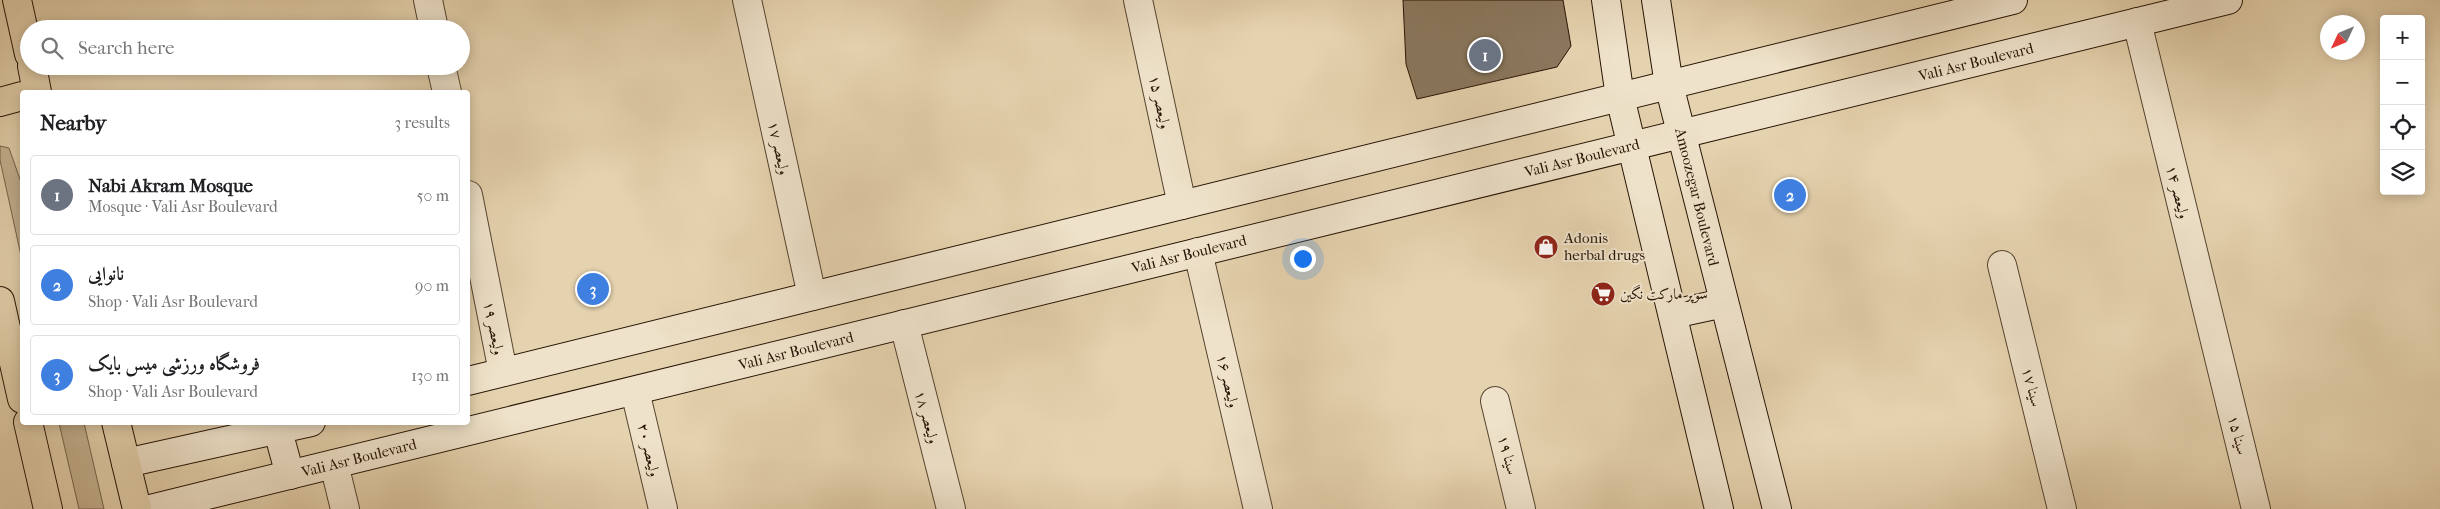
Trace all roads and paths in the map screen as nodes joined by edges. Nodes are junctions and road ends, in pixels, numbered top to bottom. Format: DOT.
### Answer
graph roads {
  1 [pos="17,0"];
  2 [pos="428,0"];
  3 [pos="747,0"];
  4 [pos="1138,0"];
  5 [pos="1606,0"];
  6 [pos="1656,0"];
  7 [pos="2014,0"];
  8 [pos="2228,0"];
  9 [pos="21,20"];
  10 [pos="432,20"];
  11 [pos="2137,22"];
  12 [pos="33,75"];
  13 [pos="443,75"];
  14 [pos="1669,85"];
  15 [pos="36,90"];
  16 [pos="447,90"];
  17 [pos="20,97"];
  18 [pos="1620,97"];
  19 [pos="0,102"];
  20 [pos="1681,134"];
  21 [pos="1632,146"];
  22 [pos="470,205"];
  23 [pos="1182,205"];
  24 [pos="1198,252"];
  25 [pos="2002,265"];
  26 [pos="812,296"];
  27 [pos="0,301"];
  28 [pos="1724,303"];
  29 [pos="1672,314"];
  30 [pos="904,324"];
  31 [pos="2220,361"];
  32 [pos="503,372"];
  33 [pos="470,380"];
  34 [pos="20,390"];
  35 [pos="635,391"];
  36 [pos="1496,401"];
  37 [pos="29,425"];
  38 [pos="117,425"];
  39 [pos="300,425"];
  40 [pos="278,431"];
  41 [pos="126,463"];
  42 [pos="334,464"];
  43 [pos="290,475"];
  44 [pos="48,509"];
  45 [pos="137,509"];
  46 [pos="150,509"];
  47 [pos="345,509"];
  48 [pos="662,509"];
  49 [pos="951,509"];
  50 [pos="1258,509"];
  51 [pos="1522,509"];
  52 [pos="1720,509"];
  53 [pos="1777,509"];
  54 [pos="2062,509"];
  55 [pos="2256,509"];
  1 -- 9 [label="main road"];
  2 -- 10 [label="main road"];
  3 -- 26 [label="main road, ولیعصر ۱۷"];
  4 -- 23 [label="main road, ولیعصر ۱۵"];
  5 -- 18 [label="main road"];
  6 -- 14 [label="main road, Amoozegar Boulevard"];
  7 -- 14 [label="main road"];
  8 -- 11 [label="main road, Vali Asr Boulevard"];
  11 -- 20 [label="main road, Vali Asr Boulevard"];
  11 -- 31 [label="main road, ولیعصر ۱۴"];
  12 -- 15 [label="main road"];
  13 -- 16 [label="main road"];
  14 -- 18 [label="main road"];
  14 -- 20 [label="main road, Amoozegar Boulevard"];
  17 -- 19 [label="main road"];
  18 -- 21 [label="main road"];
  18 -- 23 [label="main road"];
  20 -- 21 [label="main road, Vali Asr Boulevard"];
  20 -- 28 [label="main road, Amoozegar Boulevard"];
  21 -- 24 [label="main road, Vali Asr Boulevard"];
  21 -- 29 [label="main road"];
  22 -- 32 [label="main road, ولیعصر ۱۹"];
  23 -- 26 [label="main road"];
  24 -- 30 [label="main road, Vali Asr Boulevard"];
  24 -- 50 [label="main road, ولیعصر ۱۶"];
  25 -- 54 [label="main road, سینا ۱۷"];
  26 -- 32 [label="main road"];
  27 -- 34 [label="main road"];
  28 -- 29 [label="main road"];
  28 -- 53 [label="main road, Amoozegar Boulevard"];
  29 -- 52 [label="main road"];
  30 -- 35 [label="main road, Vali Asr Boulevard"];
  30 -- 49 [label="main road, ولیعصر ۱۸"];
  31 -- 55 [label="main road, سینا ۱۵"];
  32 -- 33 [label="main road"];
  35 -- 42 [label="main road, Vali Asr Boulevard"];
  35 -- 48 [label="main road, ولیعصر ۲۰"];
  36 -- 51 [label="main road, سینا ۱۹"];
  37 -- 44 [label="main road"];
  38 -- 41 [label="main road"];
  39 -- 40 [label="main road"];
  40 -- 41 [label="main road"];
  40 -- 43 [label="main road"];
  41 -- 45 [label="main road"];
  42 -- 43 [label="main road, Vali Asr Boulevard"];
  42 -- 47 [label="main road"];
  43 -- 46 [label="main road, Vali Asr Boulevard"];
}
